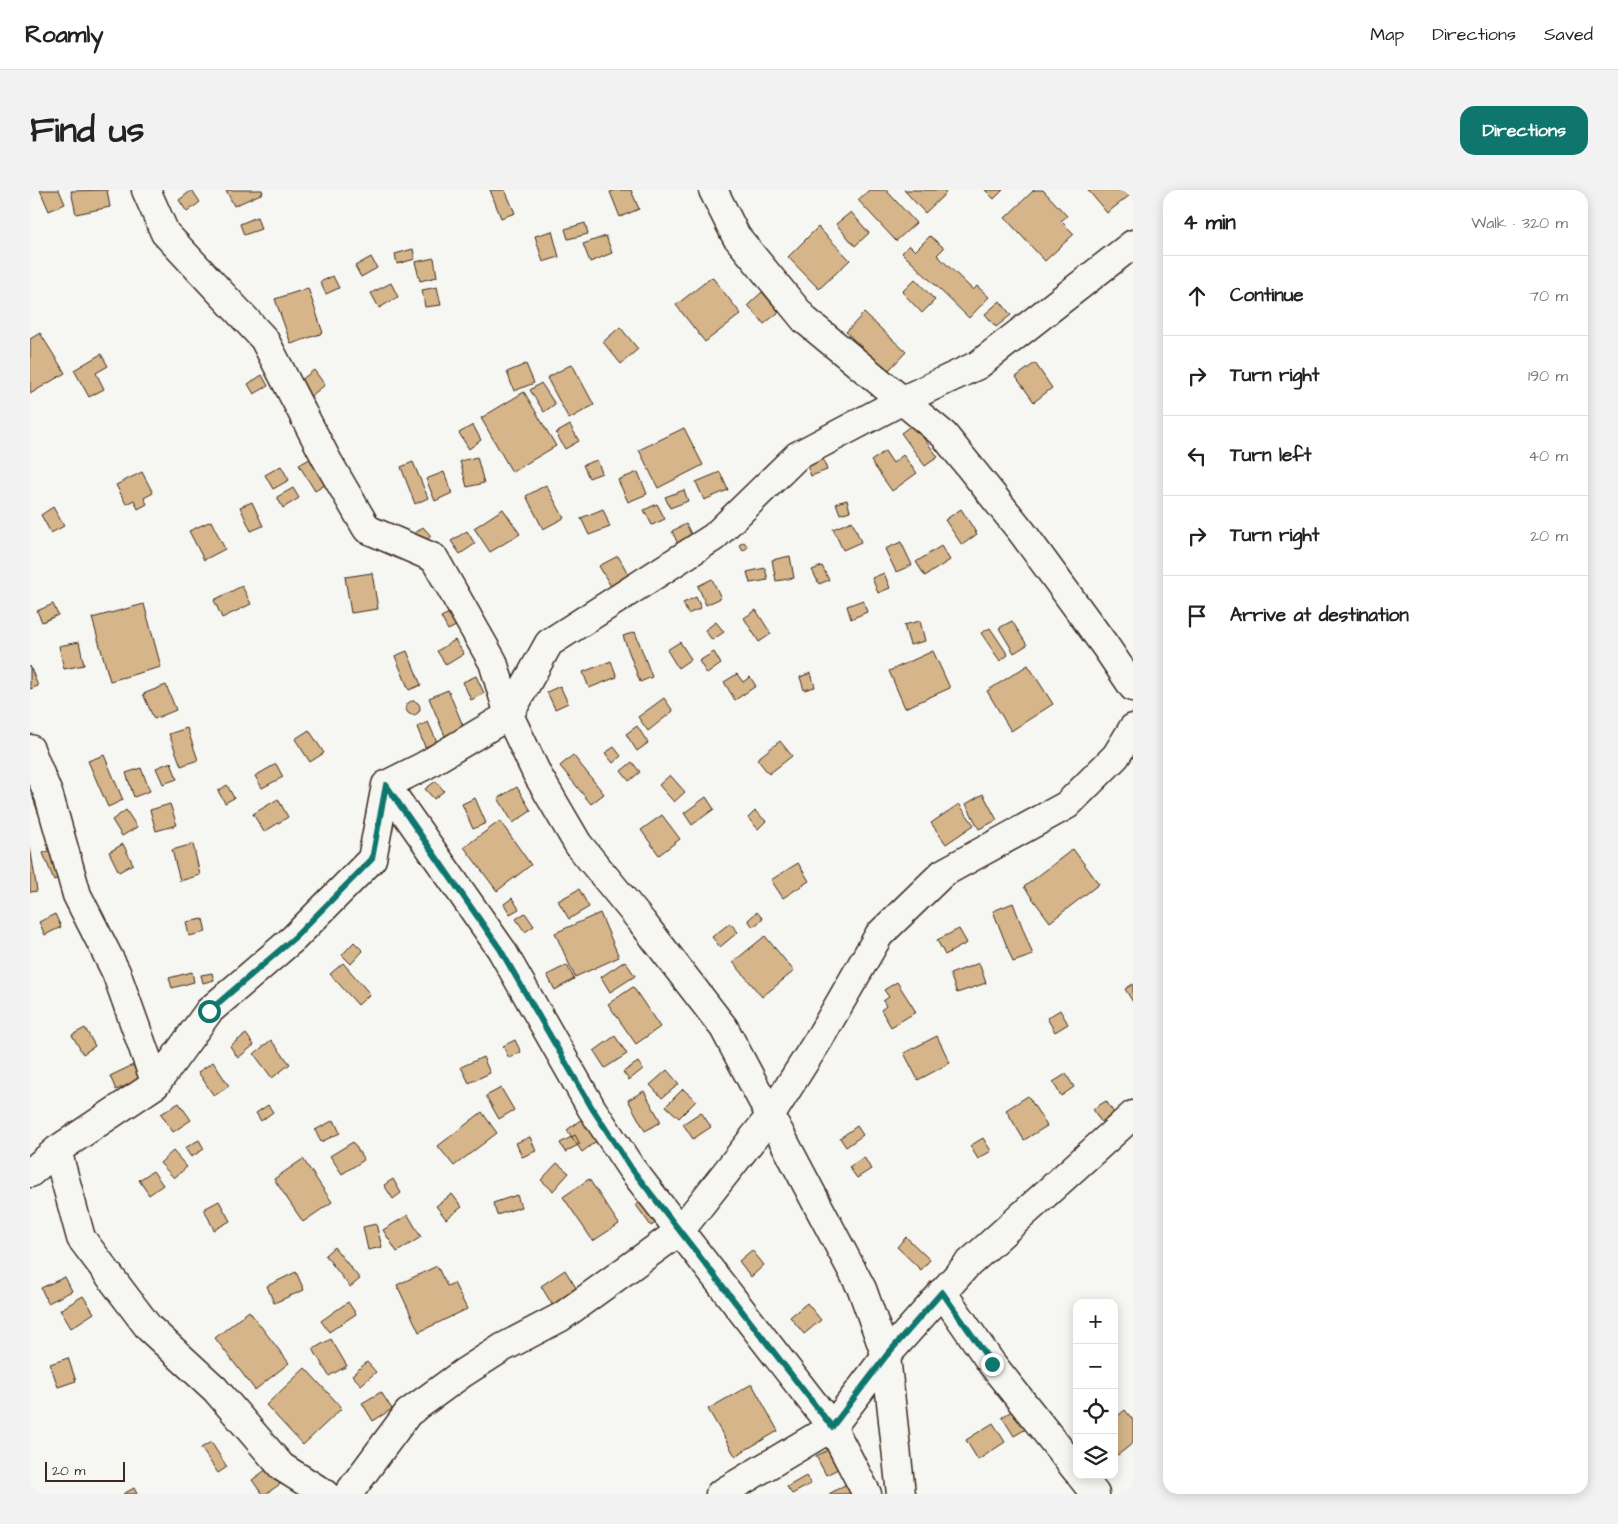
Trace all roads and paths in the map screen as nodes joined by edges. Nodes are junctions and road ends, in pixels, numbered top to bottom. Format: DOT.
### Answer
graph roads {
  1 [pos="146,190"];
  2 [pos="713,190"];
  3 [pos="1133,244"];
  4 [pos="901,401"];
  5 [pos="1133,687"];
  6 [pos="509,715"];
  7 [pos="1133,728"];
  8 [pos="30,749"];
  9 [pos="386,785"];
  10 [pos="156,1084"];
  11 [pos="1133,1116"];
  12 [pos="769,1118"];
  13 [pos="57,1150"];
  14 [pos="30,1171"];
  15 [pos="680,1231"];
  16 [pos="942,1292"];
  17 [pos="886,1356"];
  18 [pos="832,1427"];
  19 [pos="1073,1466"];
  20 [pos="1083,1479"];
  21 [pos="325,1494"];
  22 [pos="348,1494"];
  23 [pos="720,1494"];
  24 [pos="867,1494"];
  25 [pos="901,1494"];
  26 [pos="1095,1494"];
  1 -- 6 [label="street"];
  2 -- 4 [label="street"];
  3 -- 4 [label="street"];
  4 -- 5 [label="street"];
  4 -- 6 [label="street"];
  6 -- 9 [label="street"];
  6 -- 12 [label="street"];
  7 -- 12 [label="street"];
  8 -- 10 [label="street"];
  9 -- 10 [label="street"];
  9 -- 15 [label="street"];
  10 -- 13 [label="street"];
  11 -- 16 [label="street"];
  12 -- 15 [label="street"];
  12 -- 17 [label="street"];
  13 -- 14 [label="street"];
  13 -- 21 [label="street"];
  15 -- 18 [label="street"];
  15 -- 22 [label="street"];
  16 -- 17 [label="street"];
  16 -- 19 [label="street"];
  17 -- 18 [label="street"];
  17 -- 25 [label="street"];
  18 -- 23 [label="street"];
  18 -- 24 [label="street"];
  20 -- 26 [label="street"];
}
